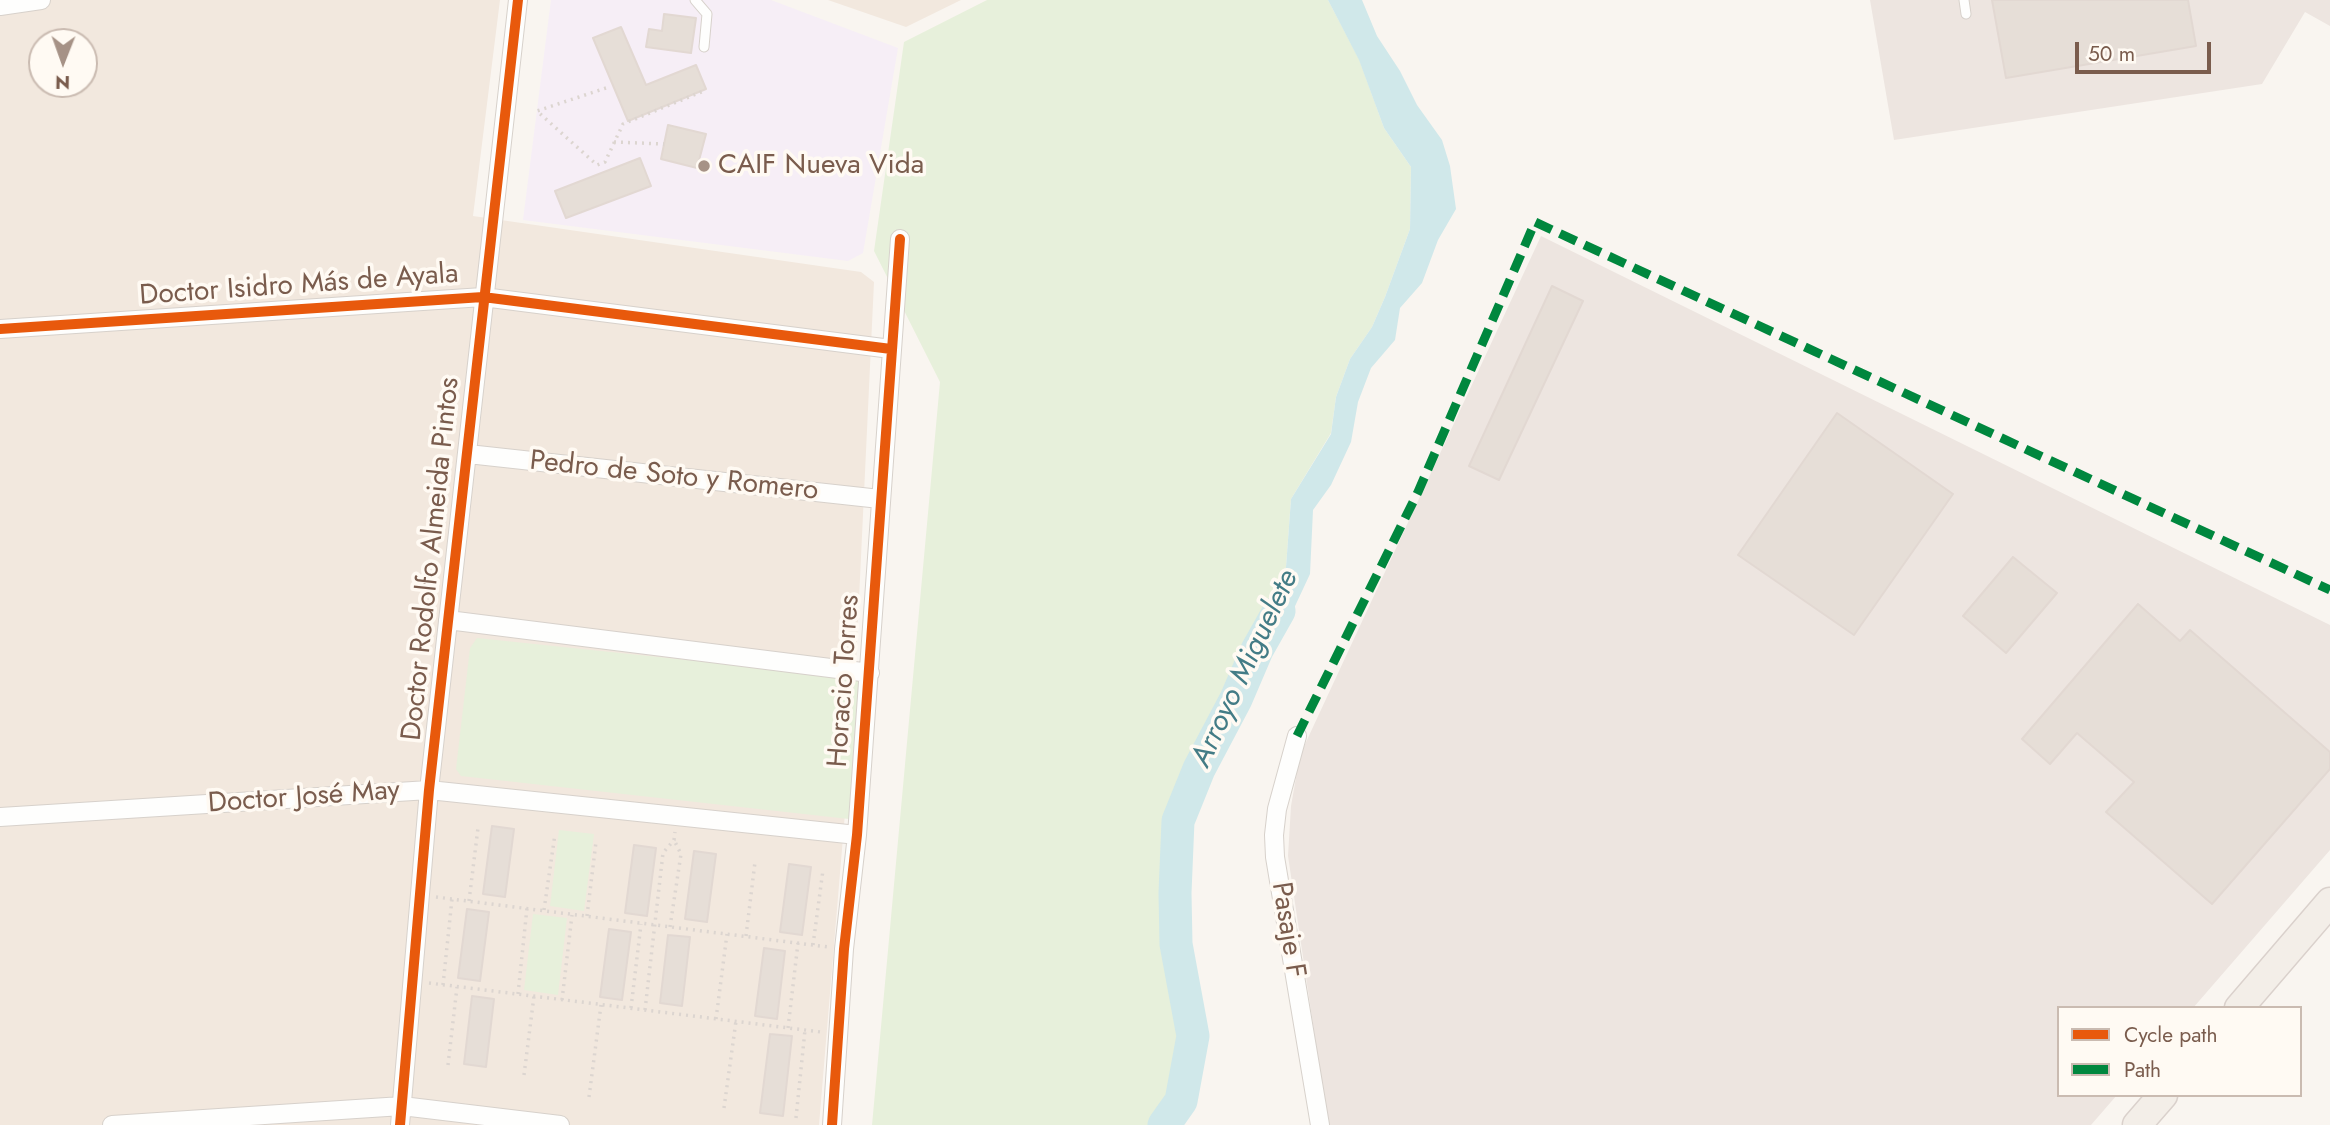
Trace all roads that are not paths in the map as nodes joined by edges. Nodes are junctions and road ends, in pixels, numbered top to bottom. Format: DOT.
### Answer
graph roads {
  1 [pos="41,0"];
  2 [pos="518,0"];
  3 [pos="695,0"];
  4 [pos="1965,0"];
  5 [pos="4,4"];
  6 [pos="1966,14"];
  7 [pos="704,47"];
  8 [pos="900,239"];
  9 [pos="483,297"];
  10 [pos="0,329"];
  11 [pos="891,349"];
  12 [pos="468,454"];
  13 [pos="880,499"];
  14 [pos="448,620"];
  15 [pos="870,673"];
  16 [pos="1297,736"];
  17 [pos="429,790"];
  18 [pos="0,817"];
  19 [pos="857,835"];
  20 [pos="2330,902"];
  21 [pos="2241,1006"];
  22 [pos="2161,1097"];
  23 [pos="402,1107"];
  24 [pos="112,1125"];
  25 [pos="400,1125"];
  26 [pos="560,1125"];
  27 [pos="832,1125"];
  28 [pos="1320,1125"];
  29 [pos="2137,1125"];
  1 -- 5 [label="street"];
  2 -- 9 [label="street, Doctor Rodolfo Almeida Pintos"];
  3 -- 7 [label="lane"];
  4 -- 6 [label="lane"];
  8 -- 11 [label="street, Horacio Torres"];
  9 -- 10 [label="street, Doctor Isidro Más de Ayala"];
  9 -- 11 [label="street, Doctor Isidro Más de Ayala"];
  9 -- 12 [label="street, Doctor Rodolfo Almeida Pintos"];
  11 -- 13 [label="street, Horacio Torres"];
  12 -- 13 [label="street, Pedro de Soto y Romero"];
  12 -- 14 [label="street, Doctor Rodolfo Almeida Pintos"];
  13 -- 15 [label="street, Horacio Torres"];
  14 -- 15 [label="street"];
  14 -- 17 [label="street, Doctor Rodolfo Almeida Pintos"];
  15 -- 19 [label="street, Horacio Torres"];
  16 -- 28 [label="street, Pasaje F"];
  17 -- 18 [label="street, Doctor José May"];
  17 -- 19 [label="street, Doctor José May"];
  17 -- 23 [label="street, Doctor Rodolfo Almeida Pintos"];
  19 -- 27 [label="street, Horacio Torres"];
  20 -- 21 [label="main road"];
  22 -- 29 [label="main road"];
  23 -- 24 [label="street"];
  23 -- 25 [label="street, Doctor Rodolfo Almeida Pintos"];
  23 -- 26 [label="street"];
}
